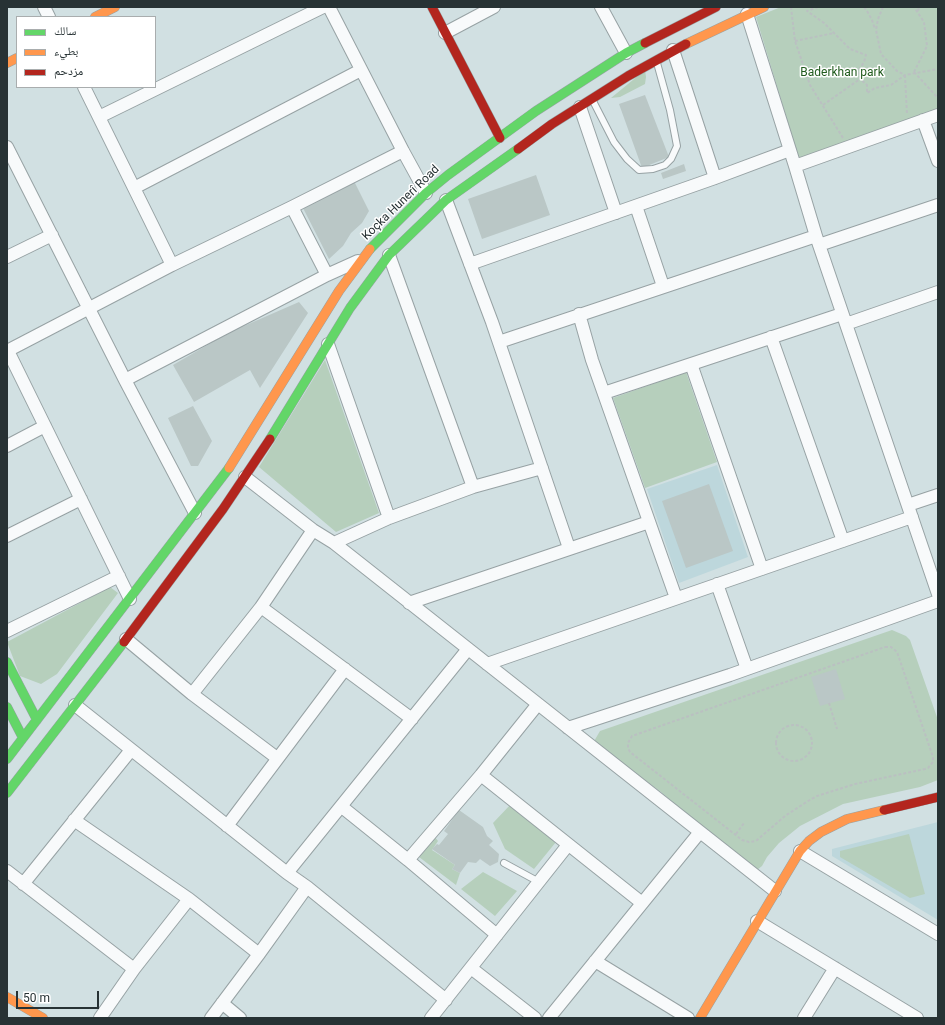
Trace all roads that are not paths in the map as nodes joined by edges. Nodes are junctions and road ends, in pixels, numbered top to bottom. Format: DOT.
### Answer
graph roads {
  1 [pos="44,7"];
  2 [pos="115,7"];
  3 [pos="323,7"];
  4 [pos="329,7"];
  5 [pos="432,7"];
  6 [pos="494,7"];
  7 [pos="601,7"];
  8 [pos="716,7"];
  9 [pos="764,7"];
  10 [pos="747,14"];
  11 [pos="48,16"];
  12 [pos="97,16"];
  13 [pos="703,24"];
  14 [pos="446,33"];
  15 [pos="673,50"];
  16 [pos="626,53"];
  17 [pos="16,58"];
  18 [pos="656,60"];
  19 [pos="7,63"];
  20 [pos="361,70"];
  21 [pos="84,88"];
  22 [pos="592,99"];
  23 [pos="580,107"];
  24 [pos="938,115"];
  25 [pos="99,117"];
  26 [pos="923,120"];
  27 [pos="500,138"];
  28 [pos="7,147"];
  29 [pos="790,150"];
  30 [pos="403,151"];
  31 [pos="938,160"];
  32 [pos="796,166"];
  33 [pos="715,178"];
  34 [pos="134,188"];
  35 [pos="426,193"];
  36 [pos="446,200"];
  37 [pos="938,205"];
  38 [pos="636,206"];
  39 [pos="292,207"];
  40 [pos="616,213"];
  41 [pos="52,235"];
  42 [pos="817,240"];
  43 [pos="389,255"];
  44 [pos="7,257"];
  45 [pos="361,260"];
  46 [pos="470,264"];
  47 [pos="172,265"];
  48 [pos="327,275"];
  49 [pos="663,286"];
  50 [pos="938,292"];
  51 [pos="89,308"];
  52 [pos="579,314"];
  53 [pos="844,319"];
  54 [pos="771,337"];
  55 [pos="499,342"];
  56 [pos="328,344"];
  57 [pos="7,351"];
  58 [pos="691,364"];
  59 [pos="125,380"];
  60 [pos="604,393"];
  61 [pos="45,426"];
  62 [pos="7,446"];
  63 [pos="542,468"];
  64 [pos="245,477"];
  65 [pos="473,488"];
  66 [pos="938,495"];
  67 [pos="81,499"];
  68 [pos="908,505"];
  69 [pos="195,513"];
  70 [pos="912,517"];
  71 [pos="389,518"];
  72 [pos="649,522"];
  73 [pos="313,530"];
  74 [pos="7,536"];
  75 [pos="843,541"];
  76 [pos="334,543"];
  77 [pos="569,548"];
  78 [pos="762,568"];
  79 [pos="119,576"];
  80 [pos="717,584"];
  81 [pos="937,590"];
  82 [pos="676,598"];
  83 [pos="130,599"];
  84 [pos="938,601"];
  85 [pos="409,603"];
  86 [pos="261,607"];
  87 [pos="7,631"];
  88 [pos="126,639"];
  89 [pos="468,649"];
  90 [pos="7,662"];
  91 [pos="487,664"];
  92 [pos="344,669"];
  93 [pos="747,669"];
  94 [pos="192,694"];
  95 [pos="538,704"];
  96 [pos="75,705"];
  97 [pos="7,707"];
  98 [pos="412,719"];
  99 [pos="37,720"];
  100 [pos="568,728"];
  101 [pos="23,738"];
  102 [pos="131,750"];
  103 [pos="277,758"];
  104 [pos="7,759"];
  105 [pos="481,775"];
  106 [pos="7,793"];
  107 [pos="938,797"];
  108 [pos="342,807"];
  109 [pos="74,820"];
  110 [pos="227,826"];
  111 [pos="700,832"];
  112 [pos="568,845"];
  113 [pos="800,851"];
  114 [pos="408,860"];
  115 [pos="504,863"];
  116 [pos="7,871"];
  117 [pos="287,873"];
  118 [pos="539,882"];
  119 [pos="23,884"];
  120 [pos="307,887"];
  121 [pos="775,891"];
  122 [pos="189,899"];
  123 [pos="642,903"];
  124 [pos="757,921"];
  125 [pos="938,934"];
  126 [pos="497,935"];
  127 [pos="260,954"];
  128 [pos="595,961"];
  129 [pos="471,968"];
  130 [pos="835,968"];
  131 [pos="134,969"];
  132 [pos="7,997"];
  133 [pos="446,1000"];
  134 [pos="222,1003"];
  135 [pos="43,1018"];
  136 [pos="100,1018"];
  137 [pos="211,1018"];
  138 [pos="240,1018"];
  139 [pos="431,1018"];
  140 [pos="535,1018"];
  141 [pos="549,1018"];
  142 [pos="688,1018"];
  143 [pos="700,1018"];
  144 [pos="804,1018"];
  145 [pos="917,1018"];
  1 -- 11 [label="street"];
  2 -- 12 [label="main road"];
  3 -- 25 [label="street"];
  4 -- 20 [label="street"];
  5 -- 14 [label="main road"];
  6 -- 14 [label="street"];
  7 -- 16 [label="street"];
  8 -- 13 [label="main road, Koçka Hunerî Road"];
  9 -- 10 [label="main road"];
  10 -- 13 [label="main road"];
  10 -- 29 [label="street"];
  13 -- 15 [label="main road"];
  13 -- 16 [label="main road, Koçka Hunerî Road"];
  14 -- 27 [label="main road"];
  15 -- 18 [label="main road"];
  15 -- 33 [label="street"];
  16 -- 27 [label="main road, Koçka Hunerî Road"];
  17 -- 19 [label="main road"];
  18 -- 22 [label="main road"];
  18 -- 22 [label="lane"];
  20 -- 30 [label="street"];
  20 -- 34 [label="street"];
  21 -- 25 [label="street"];
  22 -- 23 [label="main road"];
  23 -- 36 [label="main road"];
  23 -- 40 [label="street"];
  24 -- 26 [label="street"];
  25 -- 34 [label="street"];
  26 -- 31 [label="street"];
  26 -- 32 [label="street"];
  27 -- 35 [label="main road, Koçka Hunerî Road"];
  28 -- 41 [label="street"];
  29 -- 32 [label="street"];
  29 -- 33 [label="street"];
  30 -- 35 [label="street"];
  30 -- 39 [label="street"];
  32 -- 42 [label="street"];
  33 -- 38 [label="street"];
  34 -- 47 [label="street"];
  35 -- 45 [label="main road, Koçka Hunerî Road"];
  36 -- 43 [label="main road"];
  36 -- 46 [label="street"];
  37 -- 42 [label="street"];
  38 -- 40 [label="street"];
  38 -- 49 [label="street"];
  39 -- 47 [label="street"];
  39 -- 48 [label="street"];
  40 -- 46 [label="street"];
  41 -- 44 [label="street"];
  41 -- 51 [label="street"];
  42 -- 49 [label="street"];
  42 -- 53 [label="street"];
  43 -- 56 [label="main road"];
  43 -- 65 [label="street"];
  45 -- 48 [label="street"];
  45 -- 69 [label="main road, Koçka Hunerî Road"];
  46 -- 55 [label="street"];
  47 -- 51 [label="street"];
  48 -- 59 [label="street"];
  49 -- 52 [label="street"];
  50 -- 53 [label="street"];
  51 -- 57 [label="street"];
  51 -- 59 [label="street"];
  52 -- 55 [label="street"];
  52 -- 60 [label="street"];
  53 -- 54 [label="street"];
  53 -- 68 [label="street"];
  54 -- 58 [label="street"];
  54 -- 75 [label="street"];
  55 -- 63 [label="street"];
  56 -- 64 [label="main road"];
  56 -- 71 [label="street"];
  57 -- 61 [label="street"];
  58 -- 60 [label="street"];
  58 -- 78 [label="street"];
  59 -- 69 [label="street"];
  60 -- 72 [label="street"];
  61 -- 62 [label="street"];
  61 -- 67 [label="street"];
  63 -- 65 [label="street"];
  63 -- 77 [label="street"];
  64 -- 73 [label="street"];
  64 -- 88 [label="main road"];
  65 -- 71 [label="street"];
  66 -- 68 [label="street"];
  67 -- 74 [label="street"];
  67 -- 79 [label="street"];
  68 -- 70 [label="street"];
  69 -- 83 [label="main road, Koçka Hunerî Road"];
  70 -- 75 [label="street"];
  70 -- 81 [label="street"];
  71 -- 76 [label="street"];
  72 -- 77 [label="street"];
  72 -- 82 [label="street"];
  73 -- 76 [label="street"];
  73 -- 86 [label="street"];
  75 -- 78 [label="street"];
  76 -- 85 [label="street"];
  77 -- 85 [label="street"];
  78 -- 80 [label="street"];
  79 -- 83 [label="street"];
  79 -- 87 [label="street"];
  80 -- 82 [label="street"];
  80 -- 93 [label="street"];
  82 -- 91 [label="street"];
  83 -- 99 [label="main road, Koçka Hunerî Road"];
  84 -- 93 [label="street"];
  85 -- 89 [label="street"];
  86 -- 92 [label="street"];
  86 -- 94 [label="street"];
  88 -- 94 [label="street"];
  88 -- 96 [label="main road"];
  89 -- 91 [label="street"];
  89 -- 98 [label="street"];
  90 -- 99 [label="main road"];
  91 -- 95 [label="street"];
  92 -- 98 [label="street"];
  92 -- 103 [label="street"];
  93 -- 100 [label="street"];
  94 -- 103 [label="street"];
  95 -- 100 [label="street"];
  95 -- 105 [label="street"];
  96 -- 102 [label="street"];
  96 -- 106 [label="main road"];
  97 -- 101 [label="main road"];
  98 -- 108 [label="street"];
  99 -- 101 [label="main road, Koçka Hunerî Road"];
  100 -- 111 [label="street"];
  101 -- 104 [label="main road, Koçka Hunerî Road"];
  102 -- 109 [label="street"];
  102 -- 110 [label="street"];
  103 -- 110 [label="street"];
  105 -- 112 [label="street"];
  105 -- 114 [label="street"];
  107 -- 113 [label="main road"];
  108 -- 114 [label="street"];
  108 -- 117 [label="street"];
  109 -- 119 [label="street"];
  109 -- 122 [label="street"];
  110 -- 117 [label="street"];
  111 -- 121 [label="street"];
  111 -- 123 [label="street"];
  112 -- 118 [label="street"];
  112 -- 123 [label="street"];
  113 -- 121 [label="main road"];
  113 -- 125 [label="street"];
  114 -- 126 [label="street"];
  115 -- 118 [label="lane"];
  116 -- 119 [label="street"];
  117 -- 120 [label="street"];
  118 -- 126 [label="street"];
  119 -- 131 [label="street"];
  120 -- 127 [label="street"];
  120 -- 133 [label="street"];
  121 -- 124 [label="main road"];
  122 -- 127 [label="street"];
  122 -- 131 [label="street"];
  123 -- 128 [label="street"];
  124 -- 130 [label="street"];
  124 -- 143 [label="main road"];
  126 -- 129 [label="street"];
  127 -- 134 [label="street"];
  128 -- 141 [label="street"];
  128 -- 142 [label="street"];
  129 -- 133 [label="street"];
  129 -- 140 [label="street"];
  130 -- 144 [label="street"];
  130 -- 145 [label="street"];
  131 -- 136 [label="street"];
  132 -- 135 [label="main road"];
  133 -- 139 [label="street"];
  134 -- 137 [label="street"];
  134 -- 138 [label="street"];
}
